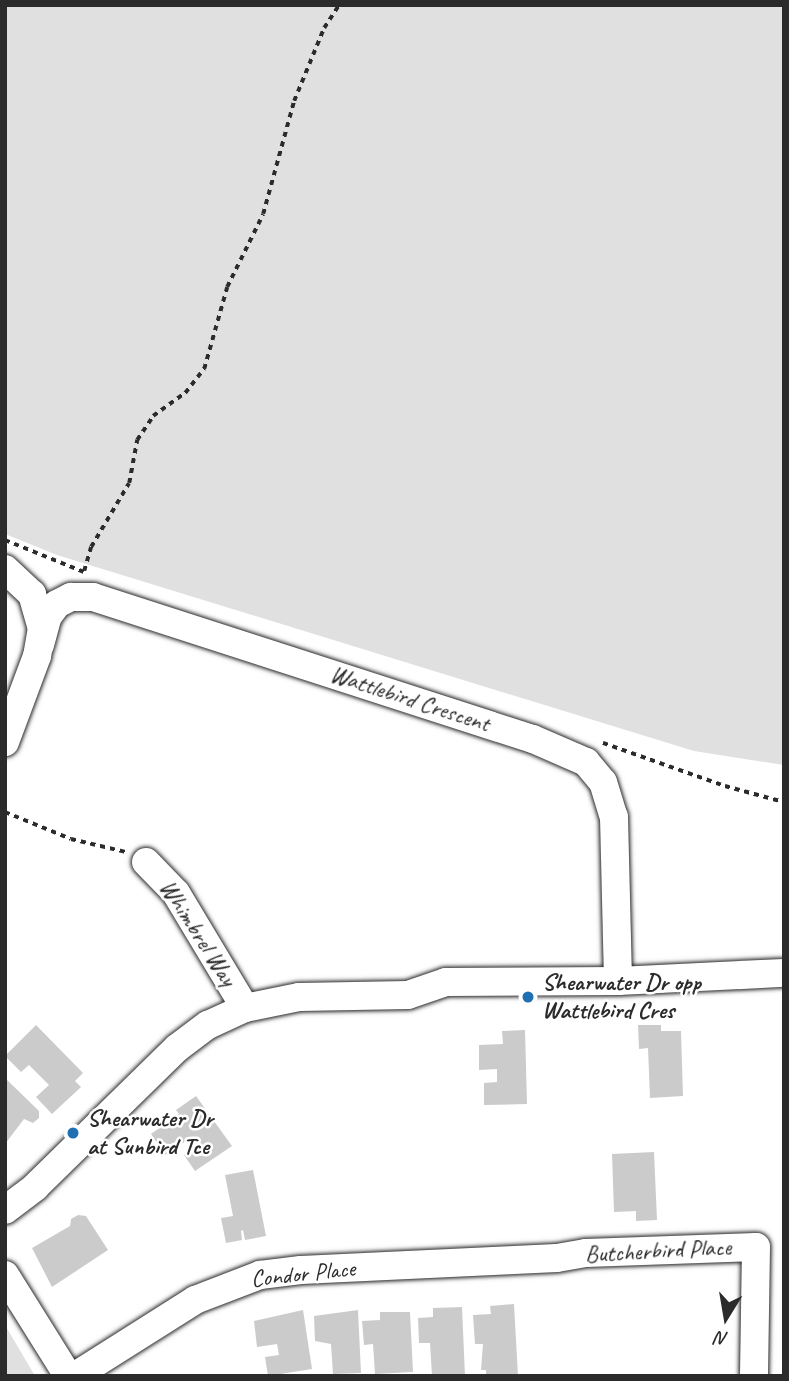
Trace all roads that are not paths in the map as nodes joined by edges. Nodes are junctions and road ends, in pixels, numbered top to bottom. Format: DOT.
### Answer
graph roads {
  1 [pos="5,569"];
  2 [pos="40,645"];
  3 [pos="5,741"];
  4 [pos="146,862"];
  5 [pos="784,973"];
  6 [pos="618,981"];
  7 [pos="245,1008"];
  8 [pos="5,1210"];
  9 [pos="557,1258"];
  10 [pos="5,1275"];
  11 [pos="68,1376"];
  12 [pos="75,1376"];
  13 [pos="754,1376"];
  1 -- 2 [label="street"];
  2 -- 3 [label="street, Wattlebird Crescent"];
  2 -- 6 [label="street, Wattlebird Crescent"];
  4 -- 7 [label="street, Whimbrel Way"];
  5 -- 6 [label="street"];
  6 -- 7 [label="street"];
  7 -- 8 [label="street"];
  9 -- 12 [label="street, Condor Place"];
  9 -- 13 [label="street, Butcherbird Place"];
  10 -- 11 [label="street"];
}
